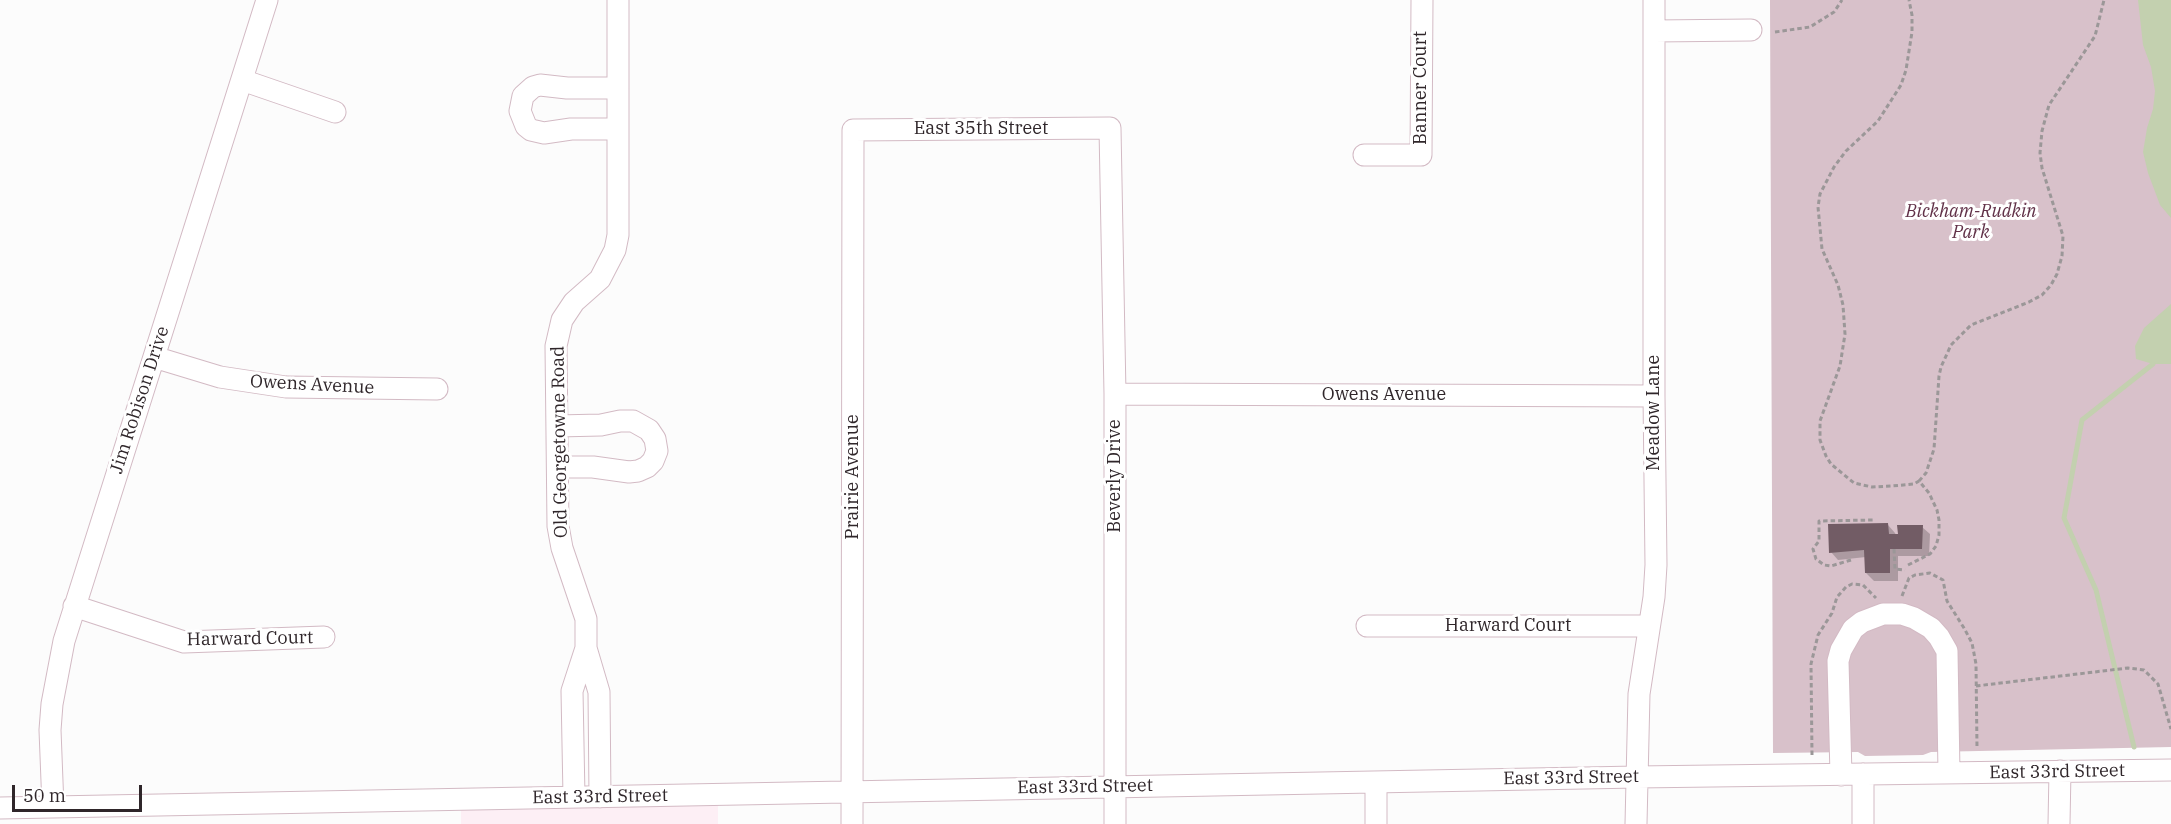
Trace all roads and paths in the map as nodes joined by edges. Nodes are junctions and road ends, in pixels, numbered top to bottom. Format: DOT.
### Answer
graph roads {
  1 [pos="267,0"];
  2 [pos="618,0"];
  3 [pos="1422,0"];
  4 [pos="1654,0"];
  5 [pos="1842,0"];
  6 [pos="1909,0"];
  7 [pos="2104,0"];
  8 [pos="1751,30"];
  9 [pos="1654,31"];
  10 [pos="1775,32"];
  11 [pos="242,80"];
  12 [pos="618,88"];
  13 [pos="335,112"];
  14 [pos="1110,128"];
  15 [pos="618,129"];
  16 [pos="853,130"];
  17 [pos="1364,155"];
  18 [pos="154,357"];
  19 [pos="437,389"];
  20 [pos="1114,394"];
  21 [pos="1654,396"];
  22 [pos="557,426"];
  23 [pos="558,467"];
  24 [pos="1919,481"];
  25 [pos="1873,520"];
  26 [pos="1894,549"];
  27 [pos="1851,560"];
  28 [pos="1908,565"];
  29 [pos="1905,570"];
  30 [pos="1895,598"];
  31 [pos="1880,599"];
  32 [pos="74,606"];
  33 [pos="1367,626"];
  34 [pos="1649,626"];
  35 [pos="324,637"];
  36 [pos="586,648"];
  37 [pos="1976,686"];
  38 [pos="572,702"];
  39 [pos="599,702"];
  40 [pos="2171,729"];
  41 [pos="1977,748"];
  42 [pos="1812,755"];
  43 [pos="2171,770"];
  44 [pos="2060,771"];
  45 [pos="1949,773"];
  46 [pos="1863,774"];
  47 [pos="1841,775"];
  48 [pos="1637,777"];
  49 [pos="1376,782"];
  50 [pos="1115,787"];
  51 [pos="852,791"];
  52 [pos="600,796"];
  53 [pos="574,797"];
  54 [pos="53,807"];
  55 [pos="0,808"];
  56 [pos="852,824"];
  57 [pos="1115,824"];
  58 [pos="1376,824"];
  59 [pos="1636,824"];
  60 [pos="1863,824"];
  61 [pos="2059,824"];
  1 -- 11 [label="street, Jim Robison Drive"];
  2 -- 12 [label="street, Old Georgetowne Road"];
  3 -- 17 [label="street, Banner Court"];
  4 -- 9 [label="street, Meadow Lane"];
  5 -- 10 [label="path"];
  6 -- 24 [label="path"];
  7 -- 24 [label="path"];
  8 -- 9 [label="street"];
  9 -- 21 [label="street, Meadow Lane"];
  11 -- 13 [label="street"];
  11 -- 18 [label="street, Jim Robison Drive"];
  12 -- 15 [label="street, Old Georgetowne Road"];
  12 -- 15 [label="street"];
  14 -- 16 [label="street, East 35th Street"];
  14 -- 20 [label="street, Beverly Drive"];
  15 -- 22 [label="street, Old Georgetowne Road"];
  16 -- 51 [label="street, Prairie Avenue"];
  18 -- 19 [label="street, Owens Avenue"];
  18 -- 32 [label="street, Jim Robison Drive"];
  20 -- 21 [label="street, Owens Avenue"];
  20 -- 50 [label="street, Beverly Drive"];
  21 -- 34 [label="street, Meadow Lane"];
  22 -- 23 [label="street, Old Georgetowne Road"];
  22 -- 23 [label="street"];
  23 -- 36 [label="street, Old Georgetowne Road"];
  24 -- 28 [label="path"];
  25 -- 27 [label="path"];
  26 -- 29 [label="path"];
  30 -- 37 [label="path"];
  31 -- 42 [label="path"];
  32 -- 35 [label="street, Harward Court"];
  32 -- 54 [label="street, Jim Robison Drive"];
  33 -- 34 [label="street, Harward Court"];
  34 -- 48 [label="street, Meadow Lane"];
  36 -- 38 [label="street, Old Georgetowne Road"];
  36 -- 39 [label="street, Old Georgetowne Road"];
  37 -- 40 [label="path"];
  37 -- 41 [label="path"];
  38 -- 39 [label="street"];
  38 -- 53 [label="street, Old Georgetowne Road"];
  39 -- 52 [label="street, Old Georgetowne Road"];
  43 -- 44 [label="street, East 33rd Street"];
  44 -- 45 [label="street, East 33rd Street"];
  44 -- 61 [label="street"];
  45 -- 46 [label="street, East 33rd Street"];
  45 -- 47 [label="street"];
  46 -- 47 [label="street, East 33rd Street"];
  46 -- 60 [label="street"];
  47 -- 48 [label="street, East 33rd Street"];
  48 -- 49 [label="street, East 33rd Street"];
  48 -- 59 [label="street, Meadow Lane"];
  49 -- 50 [label="street, East 33rd Street"];
  49 -- 58 [label="street"];
  50 -- 51 [label="street, East 33rd Street"];
  50 -- 57 [label="street, Beverly Drive"];
  51 -- 52 [label="street, East 33rd Street"];
  51 -- 56 [label="street, Prairie Avenue"];
  52 -- 53 [label="street, East 33rd Street"];
  53 -- 54 [label="street, East 33rd Street"];
  54 -- 55 [label="street, East 33rd Street"];
}
